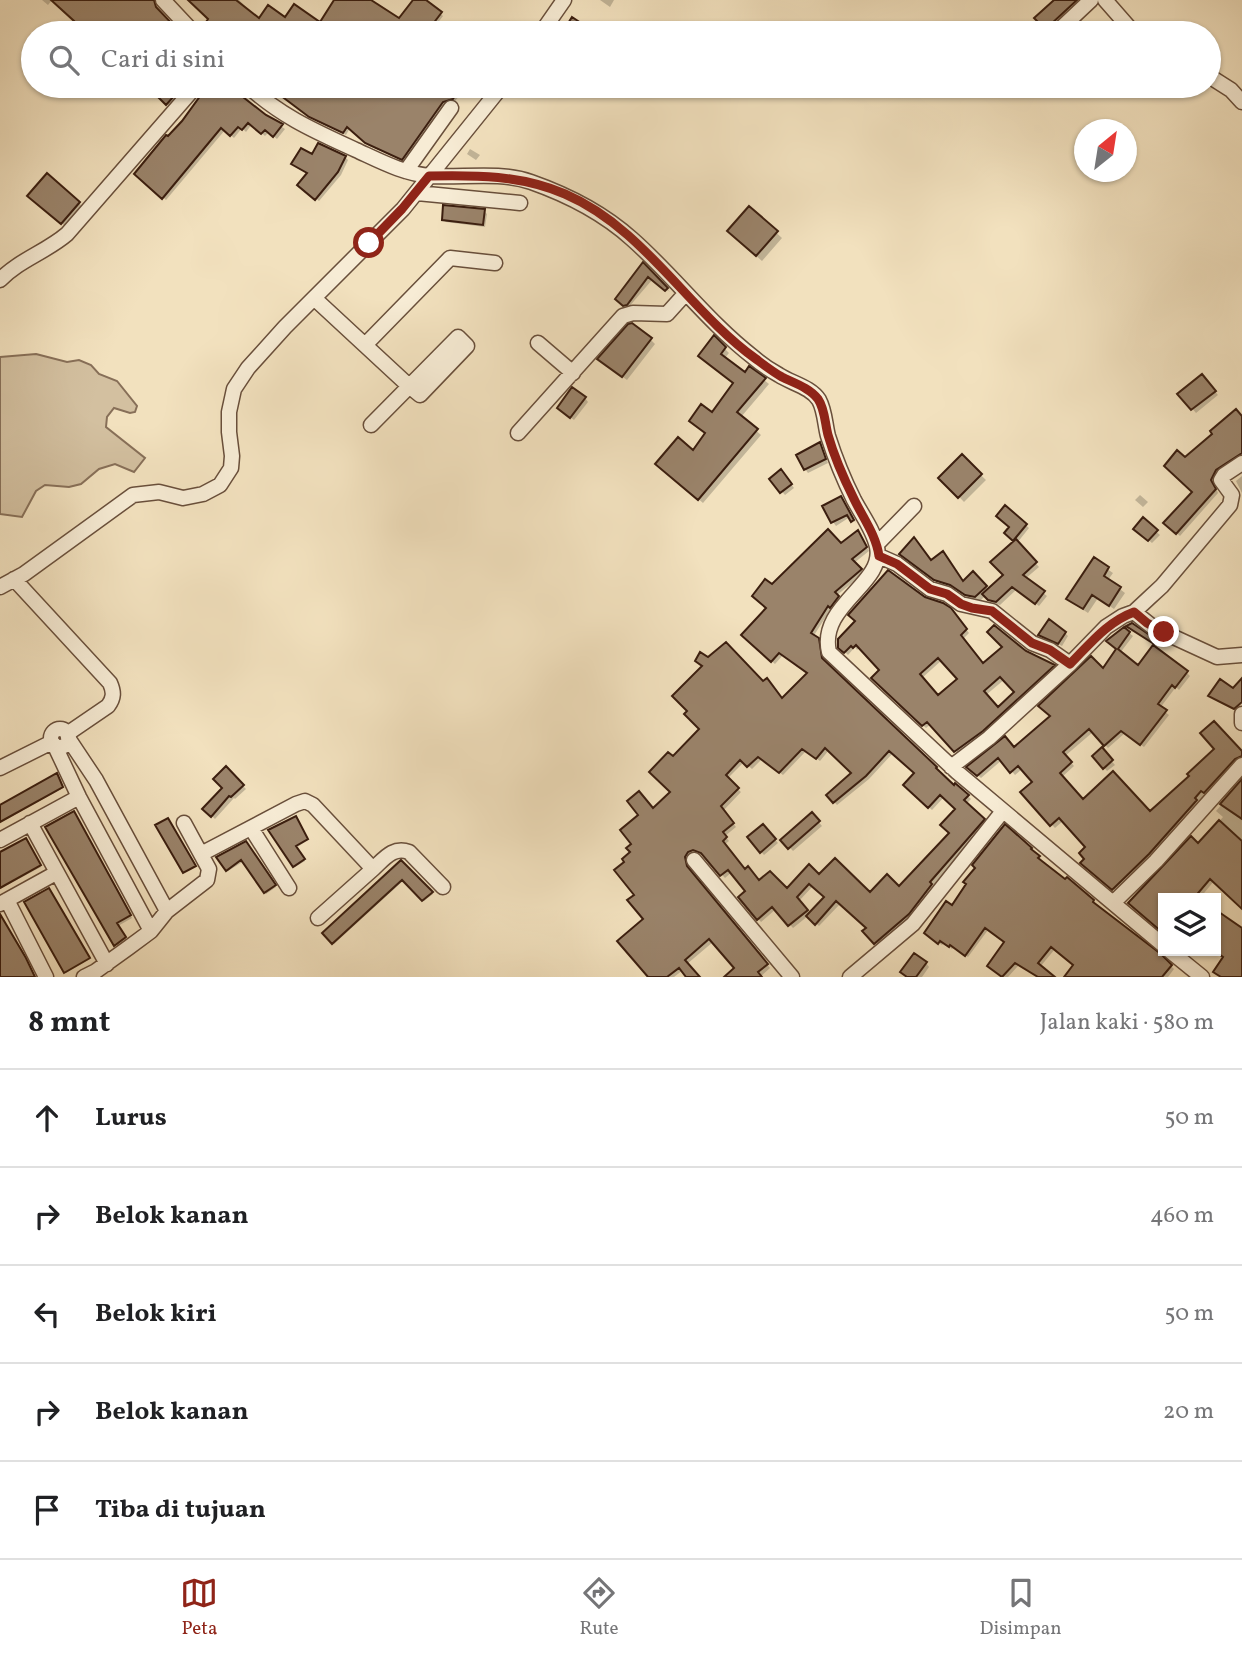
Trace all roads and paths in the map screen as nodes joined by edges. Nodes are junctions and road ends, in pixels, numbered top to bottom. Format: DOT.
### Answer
graph roads {
  1 [pos="163,0"];
  2 [pos="564,0"];
  3 [pos="1091,0"];
  4 [pos="1105,0"];
  5 [pos="183,21"];
  6 [pos="549,21"];
  7 [pos="1069,21"];
  8 [pos="1123,21"];
  9 [pos="1221,84"];
  10 [pos="186,98"];
  11 [pos="262,98"];
  12 [pos="492,98"];
  13 [pos="1242,102"];
  14 [pos="451,108"];
  15 [pos="406,171"];
  16 [pos="429,176"];
  17 [pos="417,193"];
  18 [pos="520,203"];
  19 [pos="495,263"];
  20 [pos="0,280"];
  21 [pos="685,293"];
  22 [pos="314,298"];
  23 [pos="538,343"];
  24 [pos="365,345"];
  25 [pos="573,373"];
  26 [pos="371,425"];
  27 [pos="518,433"];
  28 [pos="1242,463"];
  29 [pos="914,506"];
  30 [pos="878,550"];
  31 [pos="15,579"];
  32 [pos="0,587"];
  33 [pos="1134,612"];
  34 [pos="1242,655"];
  35 [pos="1070,664"];
  36 [pos="1242,714"];
  37 [pos="1242,723"];
  38 [pos="68,736"];
  39 [pos="53,743"];
  40 [pos="1242,765"];
  41 [pos="951,767"];
  42 [pos="0,768"];
  43 [pos="79,797"];
  44 [pos="1003,811"];
  45 [pos="30,823"];
  46 [pos="184,823"];
  47 [pos="251,828"];
  48 [pos="0,840"];
  49 [pos="201,854"];
  50 [pos="694,860"];
  51 [pos="373,869"];
  52 [pos="56,873"];
  53 [pos="443,887"];
  54 [pos="289,888"];
  55 [pos="4,902"];
  56 [pos="1114,902"];
  57 [pos="167,911"];
  58 [pos="318,918"];
  59 [pos="150,931"];
  60 [pos="1158,940"];
  61 [pos="1176,956"];
  62 [pos="97,972"];
  63 [pos="46,977"];
  64 [pos="792,977"];
  65 [pos="850,977"];
  66 [pos="1202,977"];
  1 -- 5 [label="street"];
  2 -- 6 [label="street"];
  3 -- 7 [label="street"];
  4 -- 8 [label="street"];
  9 -- 13 [label="street"];
  10 -- 20 [label="street"];
  11 -- 15 [label="street"];
  12 -- 16 [label="street"];
  14 -- 15 [label="street"];
  15 -- 16 [label="street"];
  16 -- 17 [label="street"];
  16 -- 21 [label="street"];
  17 -- 18 [label="street"];
  17 -- 22 [label="street"];
  19 -- 24 [label="street"];
  21 -- 25 [label="street"];
  21 -- 30 [label="street"];
  22 -- 24 [label="street"];
  22 -- 31 [label="street"];
  23 -- 25 [label="street"];
  24 -- 26 [label="street"];
  25 -- 27 [label="street"];
  28 -- 33 [label="street"];
  29 -- 30 [label="street"];
  30 -- 35 [label="street"];
  30 -- 41 [label="street"];
  31 -- 32 [label="street"];
  31 -- 38 [label="street"];
  33 -- 34 [label="street"];
  33 -- 35 [label="street"];
  35 -- 41 [label="street"];
  36 -- 37 [label="street"];
  38 -- 39 [label="street"];
  38 -- 57 [label="street"];
  39 -- 42 [label="street"];
  39 -- 43 [label="street"];
  40 -- 56 [label="street"];
  41 -- 44 [label="street"];
  43 -- 45 [label="street"];
  43 -- 59 [label="street"];
  44 -- 56 [label="street"];
  44 -- 65 [label="street"];
  45 -- 48 [label="street"];
  45 -- 52 [label="street"];
  46 -- 49 [label="street"];
  47 -- 49 [label="street"];
  47 -- 51 [label="street"];
  47 -- 54 [label="street"];
  49 -- 57 [label="street"];
  50 -- 64 [label="street"];
  51 -- 53 [label="street"];
  51 -- 58 [label="street"];
  52 -- 55 [label="street"];
  52 -- 62 [label="street"];
  55 -- 63 [label="street"];
  56 -- 60 [label="street"];
  57 -- 59 [label="street"];
  59 -- 62 [label="street"];
  61 -- 66 [label="street"];
}
